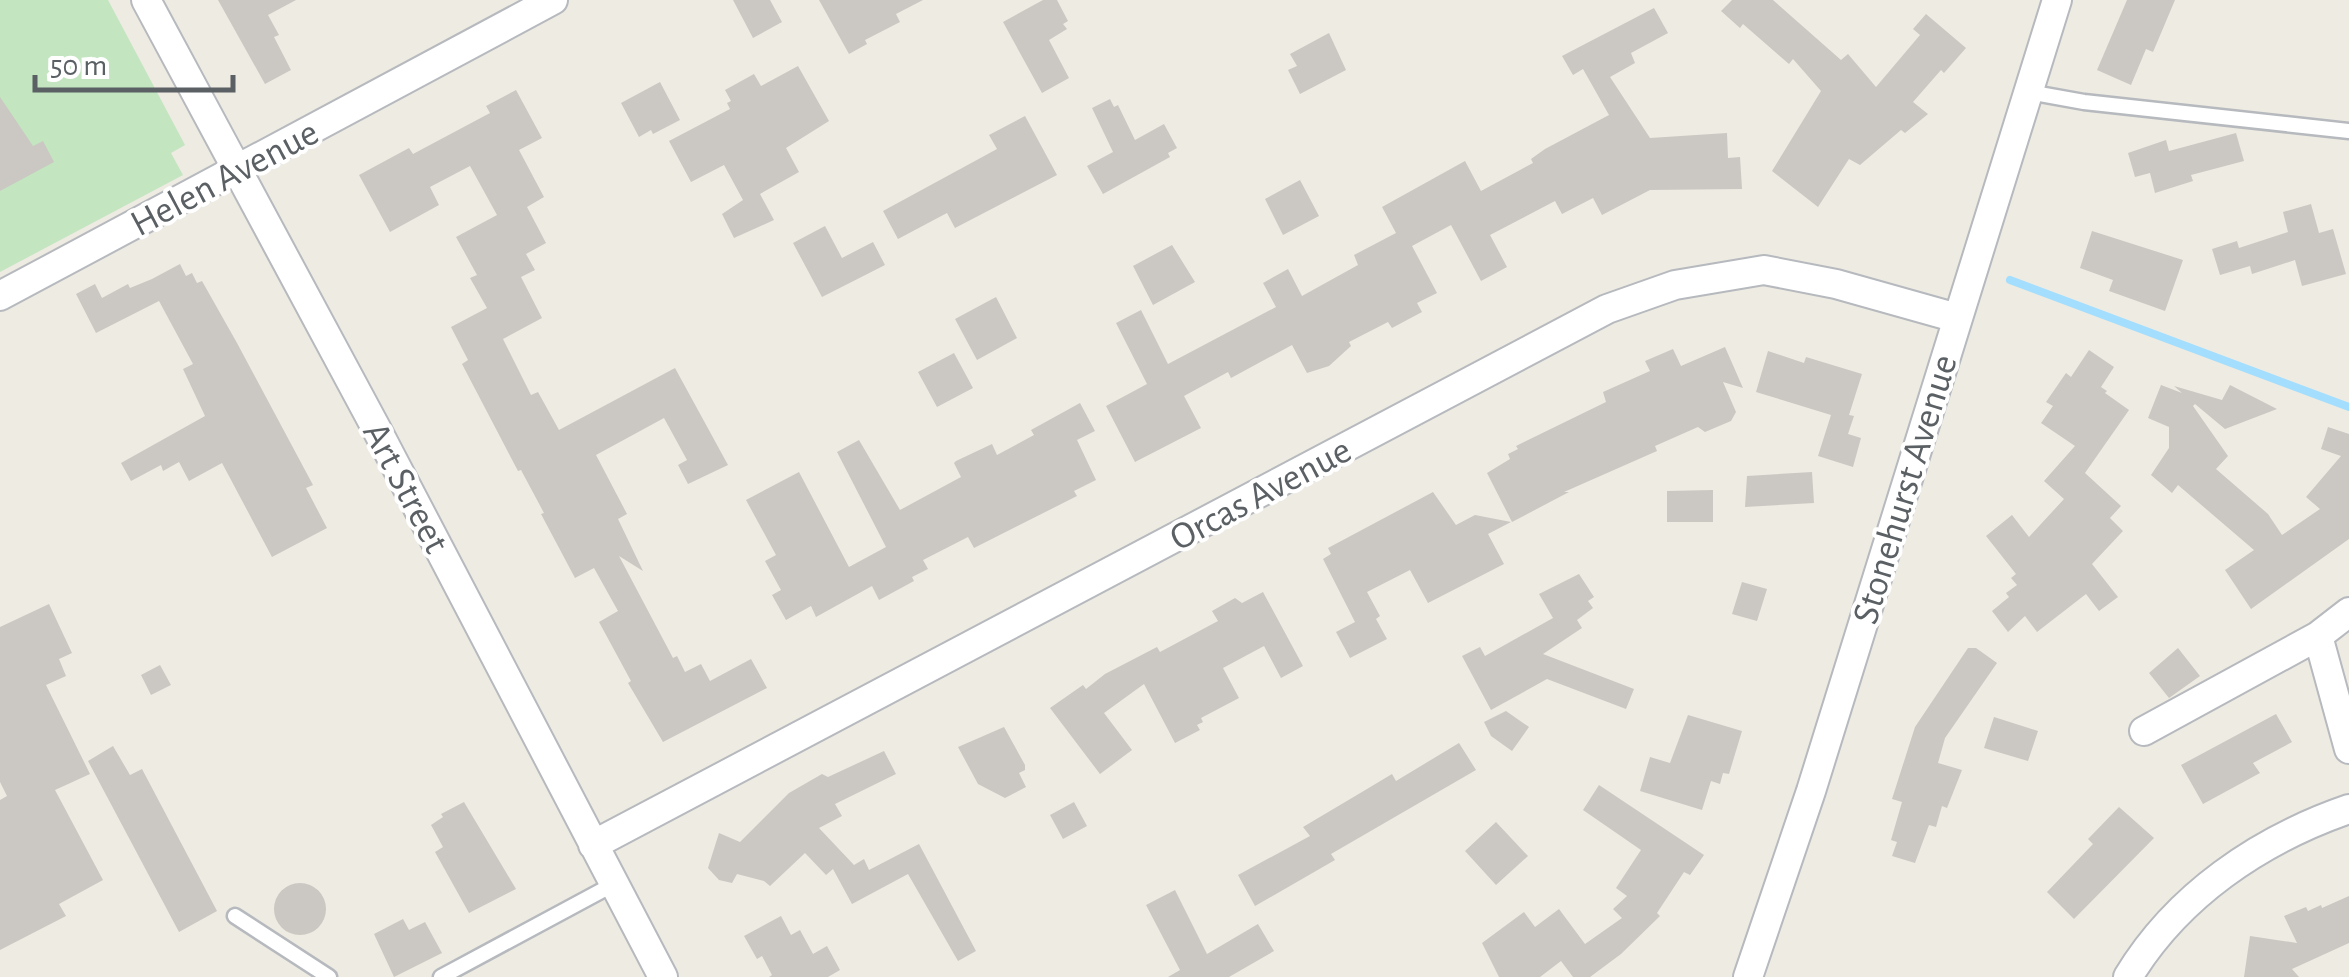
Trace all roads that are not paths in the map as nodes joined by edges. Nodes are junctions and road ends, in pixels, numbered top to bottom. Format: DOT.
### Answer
graph roads {
  1 [pos="146,0"];
  2 [pos="553,0"];
  3 [pos="2058,0"];
  4 [pos="2028,92"];
  5 [pos="2349,131"];
  6 [pos="237,171"];
  7 [pos="0,296"];
  8 [pos="1957,318"];
  9 [pos="2349,612"];
  10 [pos="2318,636"];
  11 [pos="2144,731"];
  12 [pos="2349,749"];
  13 [pos="2349,809"];
  14 [pos="594,845"];
  15 [pos="614,884"];
  16 [pos="235,916"];
  17 [pos="329,977"];
  18 [pos="441,977"];
  19 [pos="662,977"];
  20 [pos="1748,977"];
  21 [pos="2128,977"];
  1 -- 6 [label="street, Art Street"];
  2 -- 6 [label="street, Helen Avenue"];
  3 -- 4 [label="street, Stonehurst Avenue"];
  4 -- 5 [label="lane"];
  4 -- 8 [label="street, Stonehurst Avenue"];
  6 -- 7 [label="street, Helen Avenue"];
  6 -- 14 [label="street, Art Street"];
  8 -- 14 [label="street, Orcas Avenue"];
  8 -- 20 [label="street, Stonehurst Avenue"];
  9 -- 10 [label="street"];
  10 -- 11 [label="street"];
  10 -- 12 [label="street"];
  13 -- 21 [label="street"];
  14 -- 15 [label="street, Art Street"];
  15 -- 18 [label="lane"];
  15 -- 19 [label="street, Art Street"];
  16 -- 17 [label="lane"];
}
